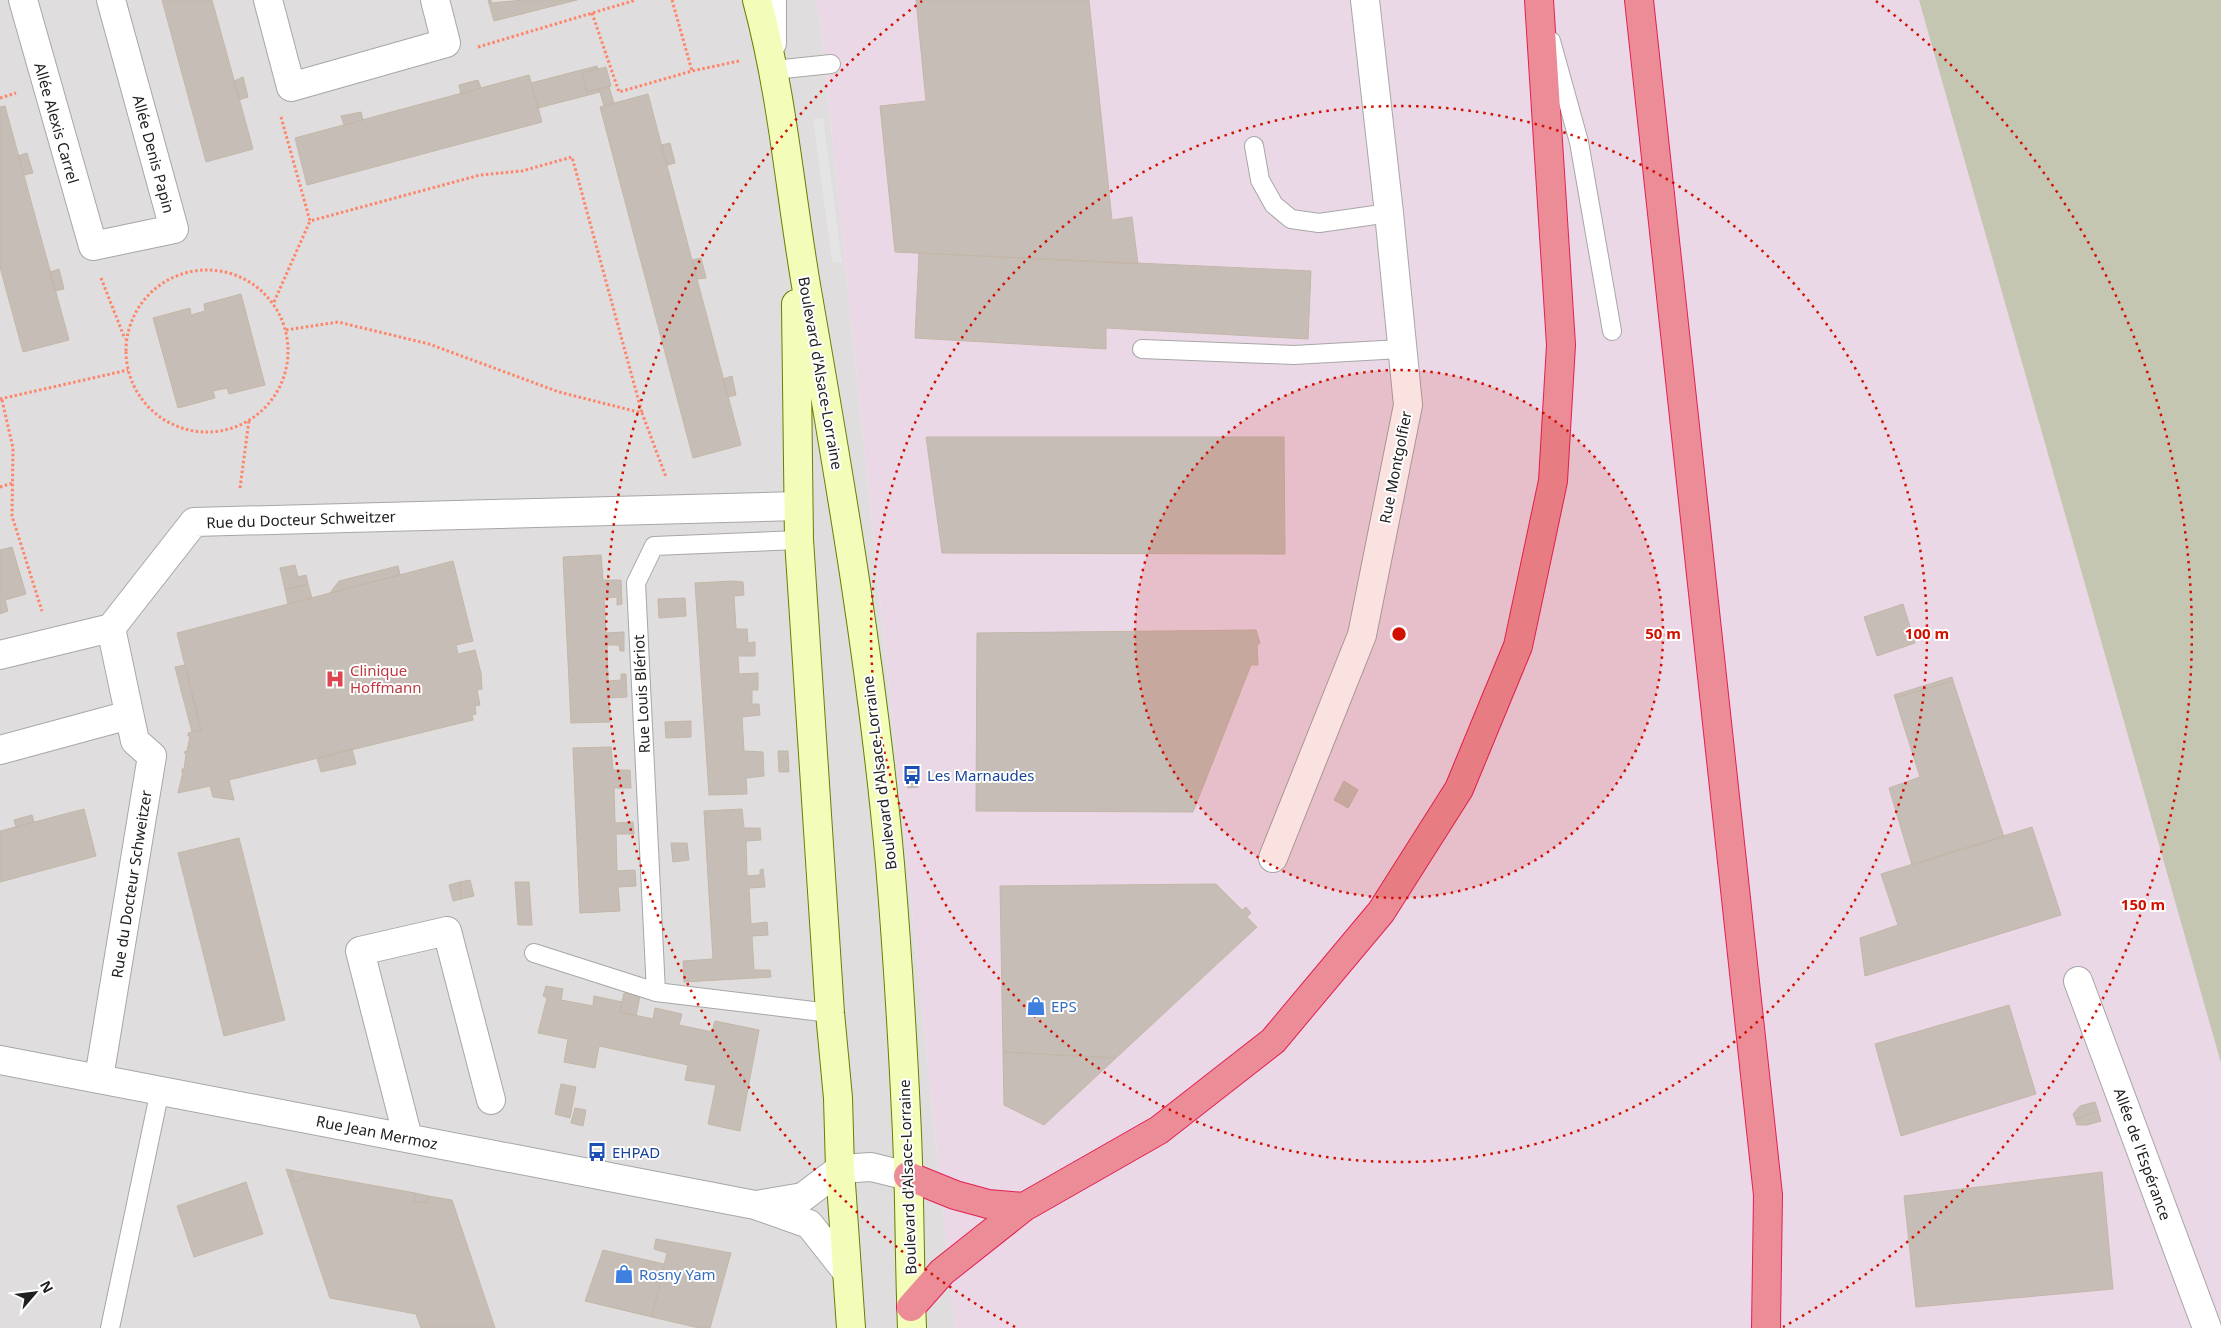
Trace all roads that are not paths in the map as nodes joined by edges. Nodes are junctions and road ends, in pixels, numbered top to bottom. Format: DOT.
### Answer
graph roads {
  1 [pos="23,0"];
  2 [pos="112,0"];
  3 [pos="268,0"];
  4 [pos="435,0"];
  5 [pos="757,0"];
  6 [pos="772,0"];
  7 [pos="1365,0"];
  8 [pos="1539,0"];
  9 [pos="1639,0"];
  10 [pos="773,62"];
  11 [pos="831,64"];
  12 [pos="1254,146"];
  13 [pos="1389,212"];
  14 [pos="796,224"];
  15 [pos="92,246"];
  16 [pos="1612,331"];
  17 [pos="1402,348"];
  18 [pos="1142,349"];
  19 [pos="798,506"];
  20 [pos="799,540"];
  21 [pos="111,628"];
  22 [pos="0,656"];
  23 [pos="129,715"];
  24 [pos="0,750"];
  25 [pos="1273,858"];
  26 [pos="534,953"];
  27 [pos="2078,981"];
  28 [pos="656,992"];
  29 [pos="830,1013"];
  30 [pos="0,1060"];
  31 [pos="99,1078"];
  32 [pos="160,1090"];
  33 [pos="491,1100"];
  34 [pos="408,1138"];
  35 [pos="840,1169"];
  36 [pos="908,1176"];
  37 [pos="755,1205"];
  38 [pos="1024,1207"];
  39 [pos="847,1272"];
  40 [pos="911,1318"];
  41 [pos="110,1328"];
  42 [pos="851,1328"];
  43 [pos="892,1328"];
  44 [pos="1766,1328"];
  45 [pos="2206,1328"];
  1 -- 15 [label="street, Allée Alexis Carrel"];
  2 -- 15 [label="street, Allée Denis Papin"];
  3 -- 4 [label="street"];
  5 -- 10 [label="main road, Boulevard d'Alsace-Lorraine"];
  6 -- 10 [label="street"];
  7 -- 13 [label="street, Rue Montgolfier"];
  8 -- 16 [label="lane"];
  8 -- 38 [label="highway"];
  9 -- 44 [label="highway"];
  10 -- 11 [label="lane"];
  10 -- 14 [label="main road, Boulevard d'Alsace-Lorraine"];
  12 -- 13 [label="lane"];
  13 -- 17 [label="street, Rue Montgolfier"];
  14 -- 19 [label="main road, Boulevard d'Alsace-Lorraine"];
  14 -- 36 [label="main road, Boulevard d'Alsace-Lorraine"];
  17 -- 18 [label="lane"];
  17 -- 25 [label="street, Rue Montgolfier"];
  19 -- 20 [label="main road, Boulevard d'Alsace-Lorraine"];
  19 -- 21 [label="street, Rue du Docteur Schweitzer"];
  20 -- 28 [label="lane, Rue Louis Blériot"];
  20 -- 29 [label="main road, Boulevard d'Alsace-Lorraine"];
  21 -- 22 [label="street"];
  21 -- 23 [label="street, Rue du Docteur Schweitzer"];
  23 -- 24 [label="street"];
  23 -- 31 [label="street, Rue du Docteur Schweitzer"];
  26 -- 28 [label="lane"];
  27 -- 45 [label="street, Allée de l'Espérance"];
  28 -- 29 [label="lane"];
  29 -- 35 [label="main road, Boulevard d'Alsace-Lorraine"];
  30 -- 31 [label="street, Rue Jean Mermoz"];
  31 -- 32 [label="street, Rue Jean Mermoz"];
  32 -- 34 [label="street, Rue Jean Mermoz"];
  32 -- 41 [label="lane"];
  33 -- 34 [label="street"];
  34 -- 37 [label="street, Rue Jean Mermoz"];
  35 -- 36 [label="street"];
  35 -- 37 [label="street, Rue Jean Mermoz"];
  35 -- 39 [label="main road, Boulevard d'Alsace-Lorraine"];
  36 -- 38 [label="highway"];
  36 -- 40 [label="main road, Boulevard d'Alsace-Lorraine"];
  37 -- 39 [label="street, Rue Jean Mermoz"];
  38 -- 40 [label="highway"];
  39 -- 42 [label="main road, Boulevard d'Alsace-Lorraine"];
  40 -- 43 [label="main road"];
}
